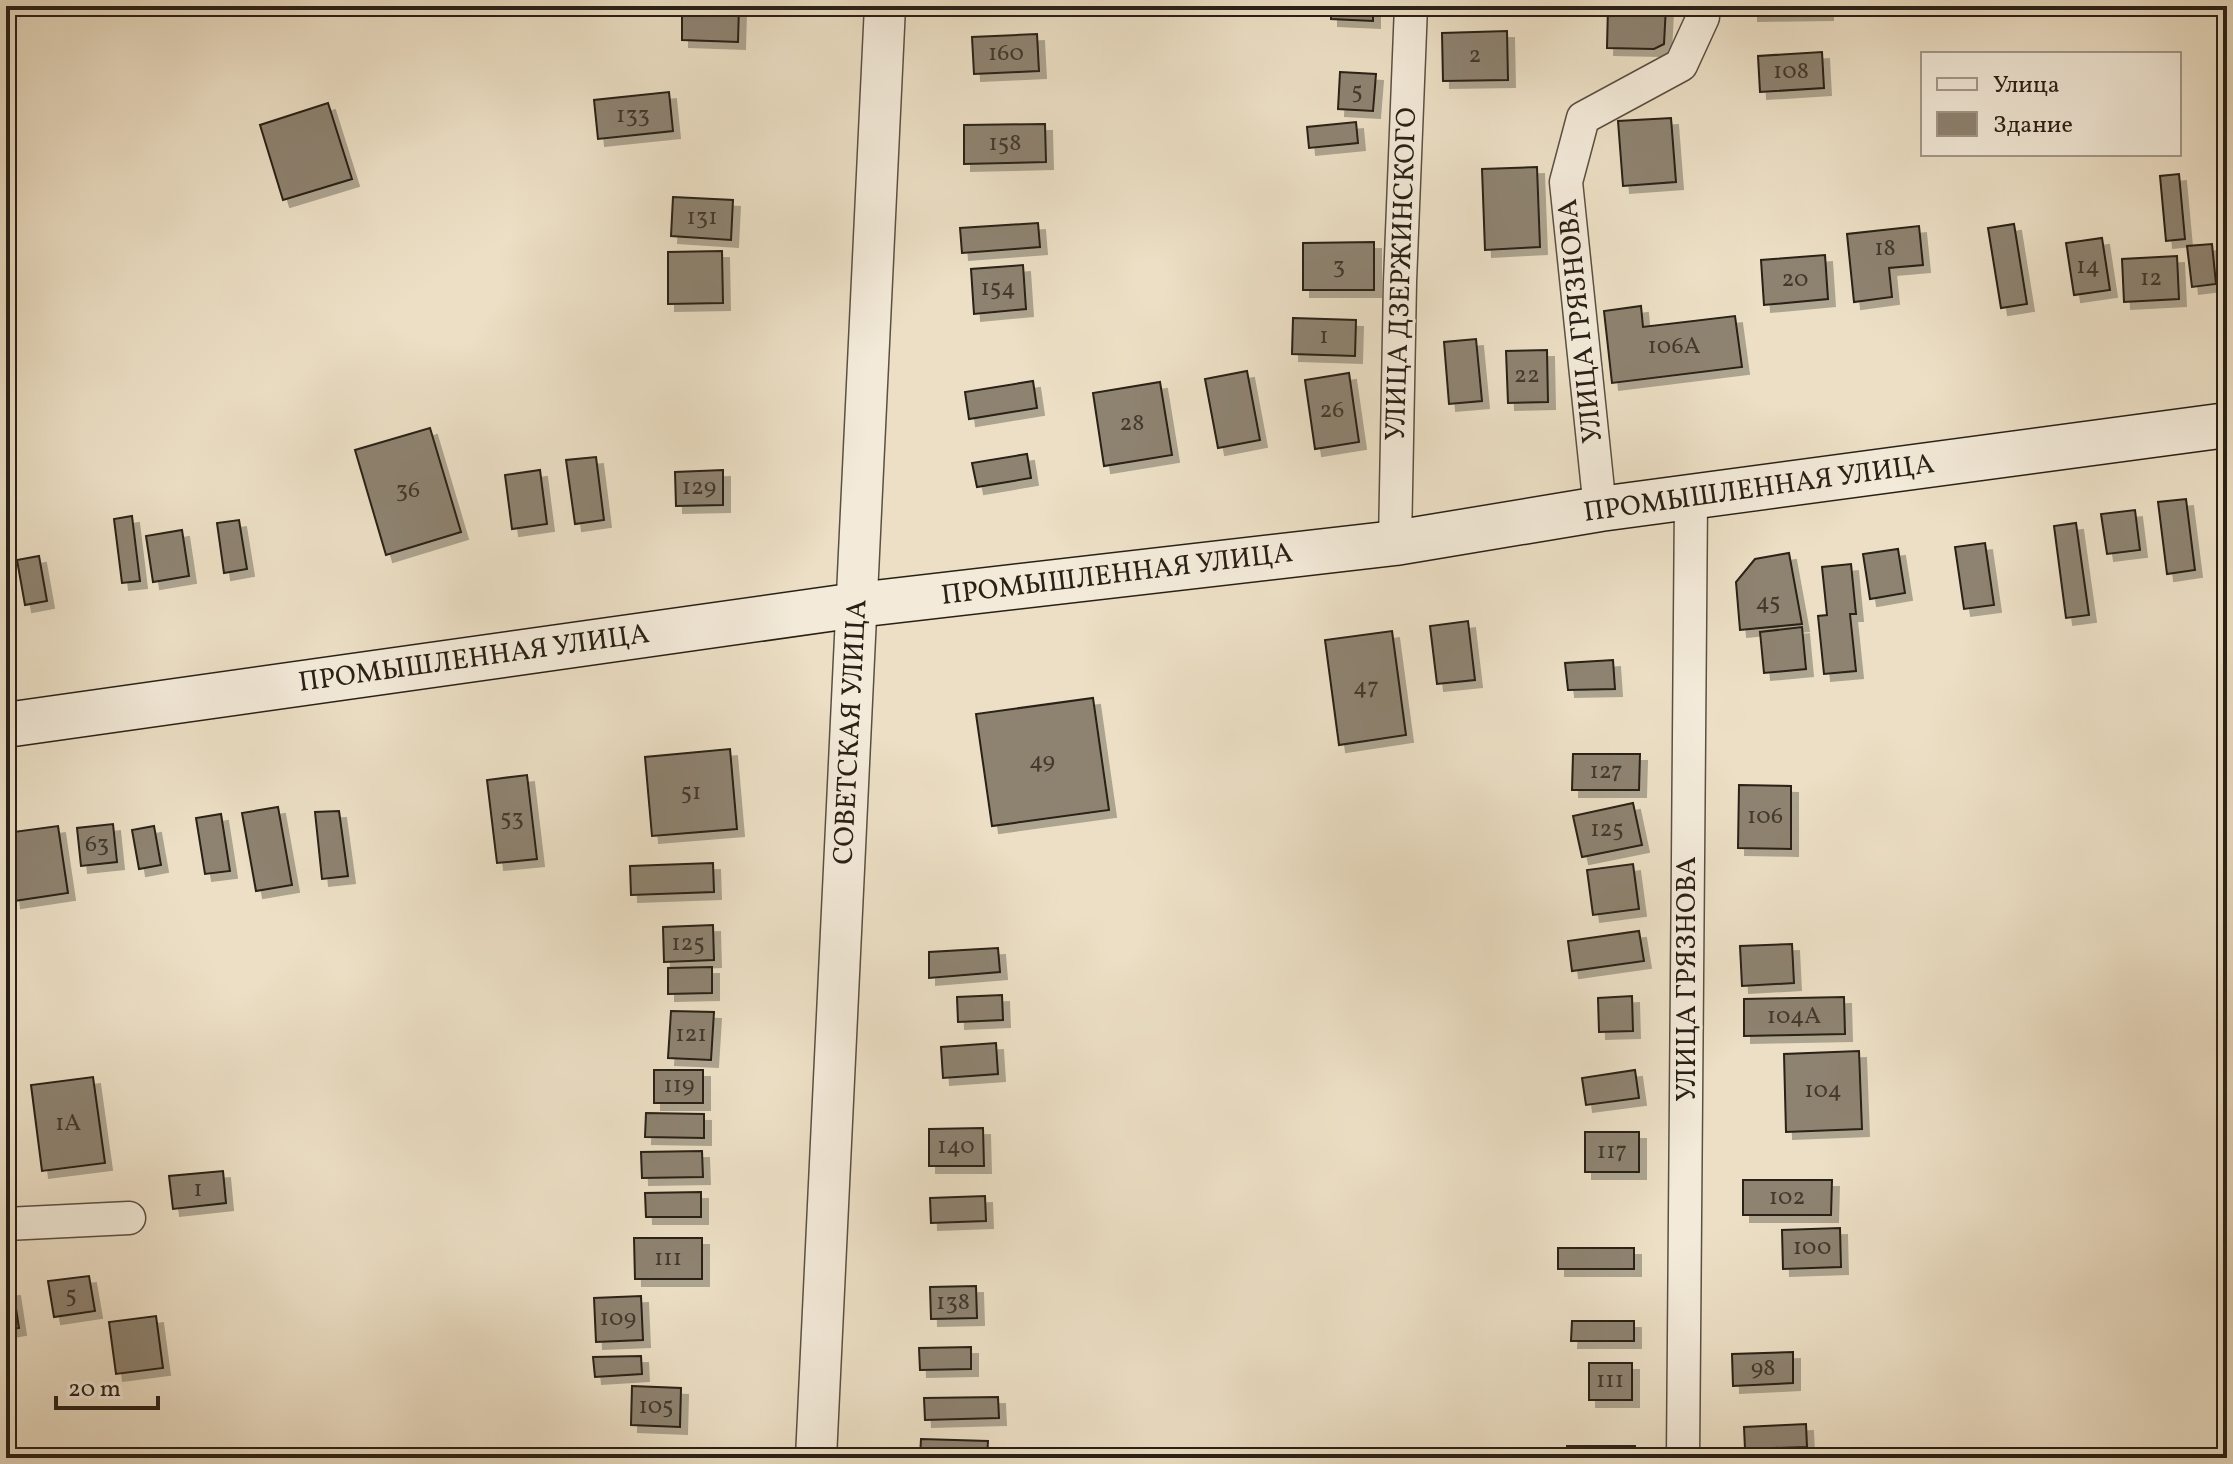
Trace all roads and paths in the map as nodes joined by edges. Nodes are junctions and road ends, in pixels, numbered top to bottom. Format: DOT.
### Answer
graph roads {
  1 [pos="885,6"];
  2 [pos="1411,6"];
  3 [pos="1703,6"];
  4 [pos="2227,425"];
  5 [pos="1691,499"];
  6 [pos="1600,509"];
  7 [pos="1395,543"];
  8 [pos="857,605"];
  9 [pos="6,725"];
  10 [pos="129,1218"];
  11 [pos="6,1224"];
  12 [pos="816,1458"];
  13 [pos="1683,1458"];
  1 -- 8 [label="street, СОВЕТСКАЯ УЛИЦА"];
  2 -- 7 [label="street, УЛИЦА ДЗЕРЖИНСКОГО"];
  3 -- 6 [label="street, УЛИЦА ГРЯЗНОВА"];
  4 -- 5 [label="main road, ПРОМЫШЛЕННАЯ УЛИЦА"];
  5 -- 6 [label="main road, ПРОМЫШЛЕННАЯ УЛИЦА"];
  5 -- 13 [label="street, УЛИЦА ГРЯЗНОВА"];
  6 -- 7 [label="main road, ПРОМЫШЛЕННАЯ УЛИЦА"];
  7 -- 8 [label="main road, ПРОМЫШЛЕННАЯ УЛИЦА"];
  8 -- 9 [label="main road, ПРОМЫШЛЕННАЯ УЛИЦА"];
  8 -- 12 [label="street, СОВЕТСКАЯ УЛИЦА"];
  10 -- 11 [label="street"];
}
